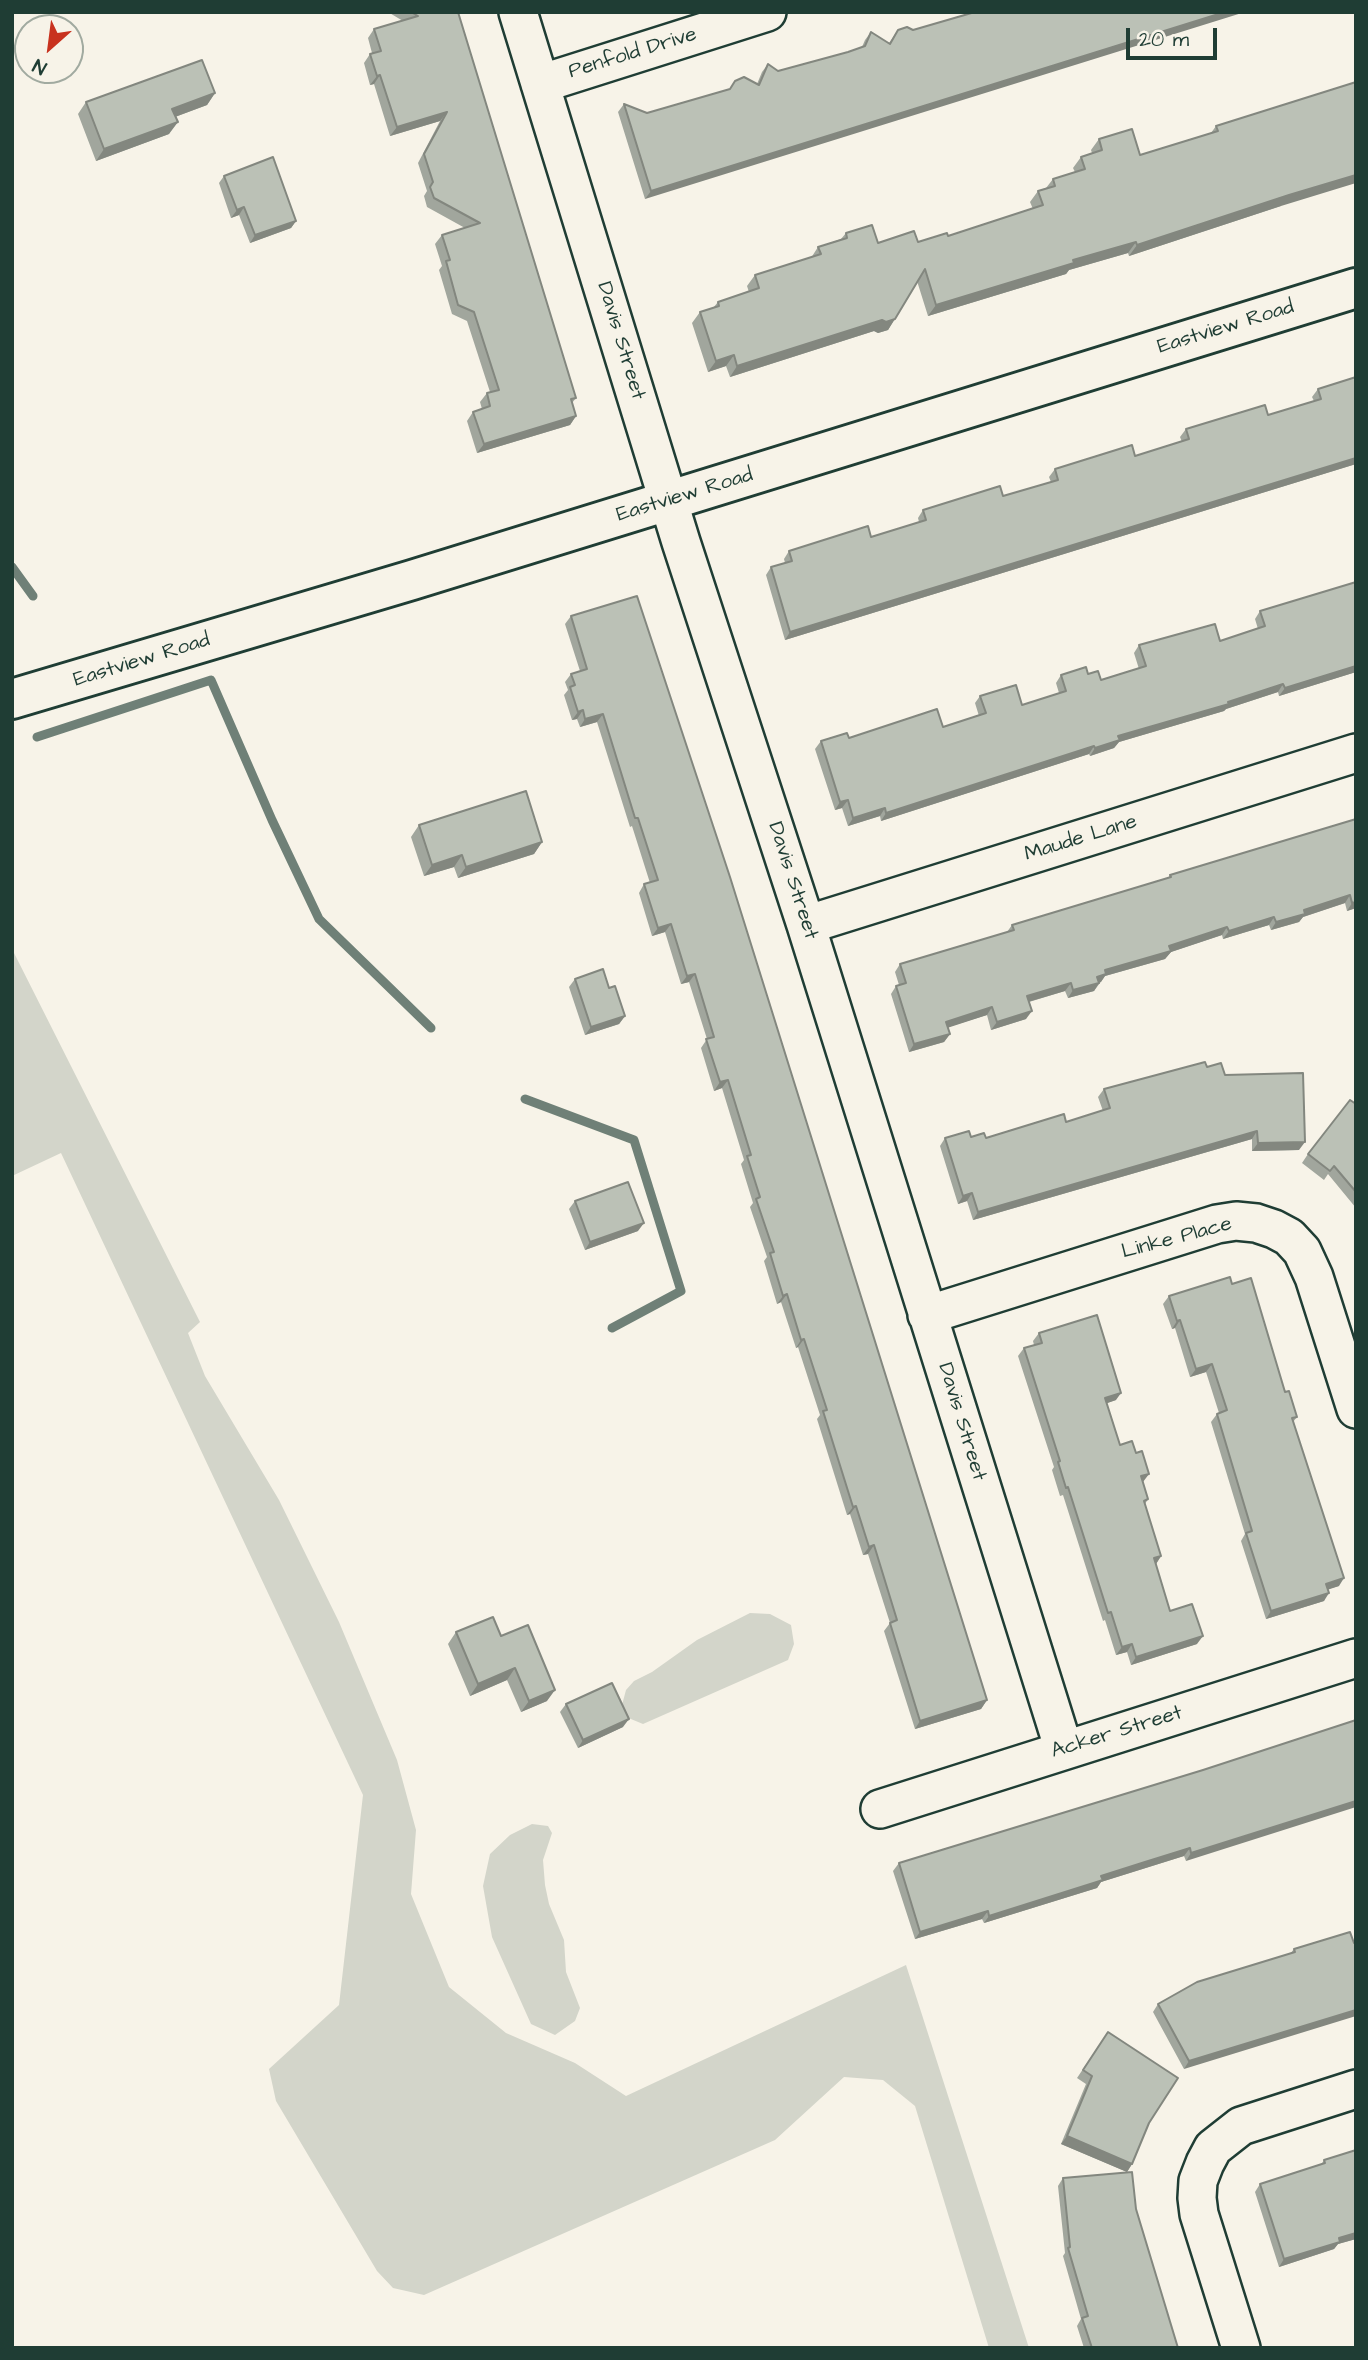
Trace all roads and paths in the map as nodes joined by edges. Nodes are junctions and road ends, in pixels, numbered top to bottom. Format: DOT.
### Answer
graph roads {
  1 [pos="519,12"];
  2 [pos="766,12"];
  3 [pos="540,84"];
  4 [pos="1356,288"];
  5 [pos="669,500"];
  6 [pos="12,699"];
  7 [pos="1356,753"];
  8 [pos="806,925"];
  9 [pos="927,1315"];
  10 [pos="1356,1409"];
  11 [pos="1356,1658"];
  12 [pos="1064,1750"];
  13 [pos="880,1809"];
  14 [pos="1356,2090"];
  15 [pos="1241,2348"];
  1 -- 3 [label="street, Davis Street"];
  2 -- 3 [label="street, Penfold Drive"];
  3 -- 5 [label="street, Davis Street"];
  4 -- 5 [label="street, Eastview Road"];
  5 -- 6 [label="street, Eastview Road"];
  5 -- 8 [label="street, Davis Street"];
  7 -- 8 [label="street, Maude Lane"];
  8 -- 9 [label="street, Davis Street"];
  9 -- 10 [label="street, Linke Place"];
  9 -- 12 [label="street, Davis Street"];
  11 -- 12 [label="street, Acker Street"];
  12 -- 13 [label="street, Acker Street"];
  14 -- 15 [label="street"];
}
